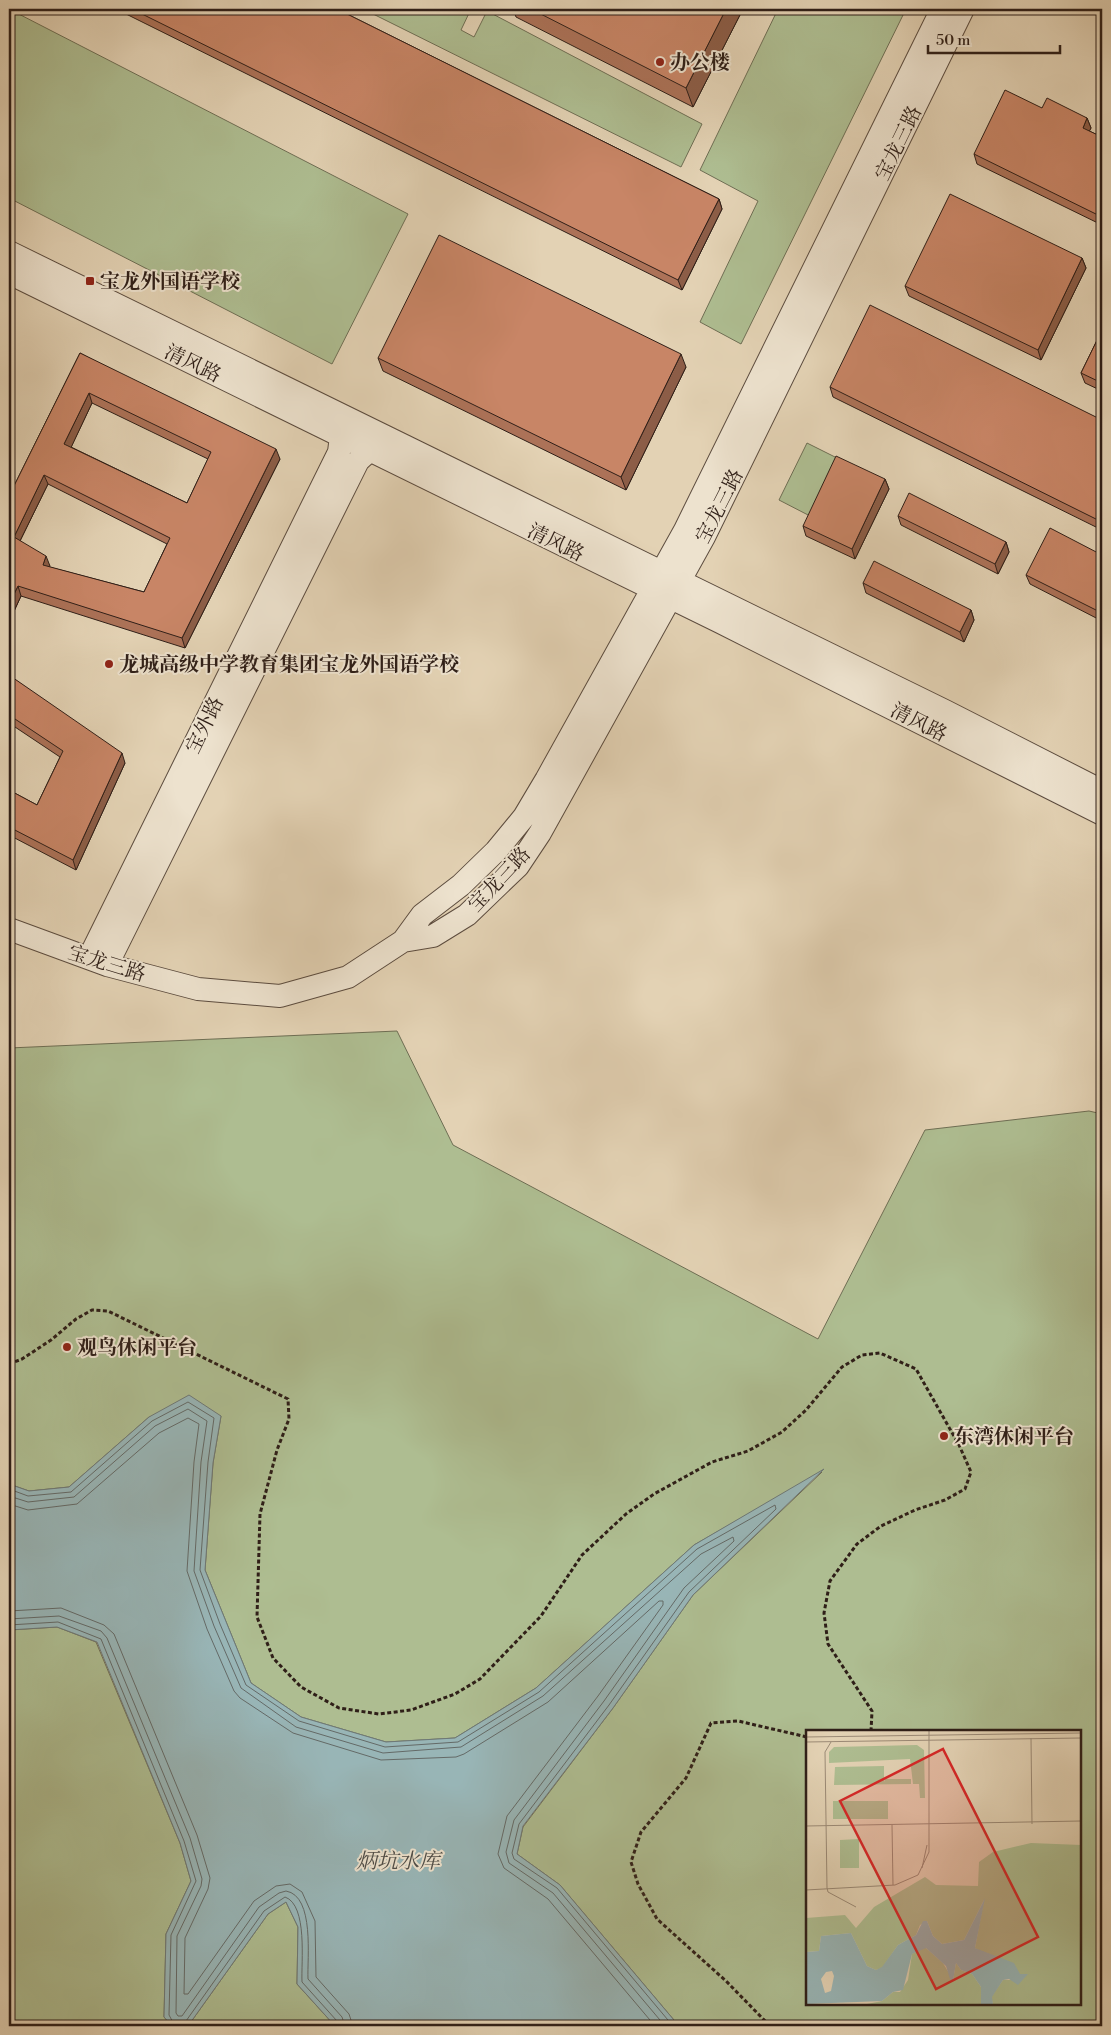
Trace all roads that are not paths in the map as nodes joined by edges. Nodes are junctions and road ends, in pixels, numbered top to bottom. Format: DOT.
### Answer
graph roads {
  1 [pos="942,9"];
  2 [pos="964,9"];
  3 [pos="9,252"];
  4 [pos="9,273"];
  5 [pos="341,436"];
  6 [pos="370,450"];
  7 [pos="666,585"];
  8 [pos="1102,791"];
  9 [pos="1102,814"];
  10 [pos="9,929"];
  11 [pos="98,962"];
  1 -- 7 [label="street, 宝龙三路"];
  2 -- 7 [label="street, 宝龙三路"];
  3 -- 7 [label="street, 清风路"];
  4 -- 5 [label="street, 清风路"];
  5 -- 6 [label="street, 清风路"];
  5 -- 11 [label="street, 宝外路"];
  6 -- 7 [label="street, 清风路"];
  6 -- 11 [label="street, 宝外路"];
  7 -- 8 [label="street, 清风路"];
  7 -- 9 [label="street, 清风路"];
  7 -- 11 [label="street, 宝龙三路"];
  10 -- 11 [label="street, 宝龙三路"];
}
